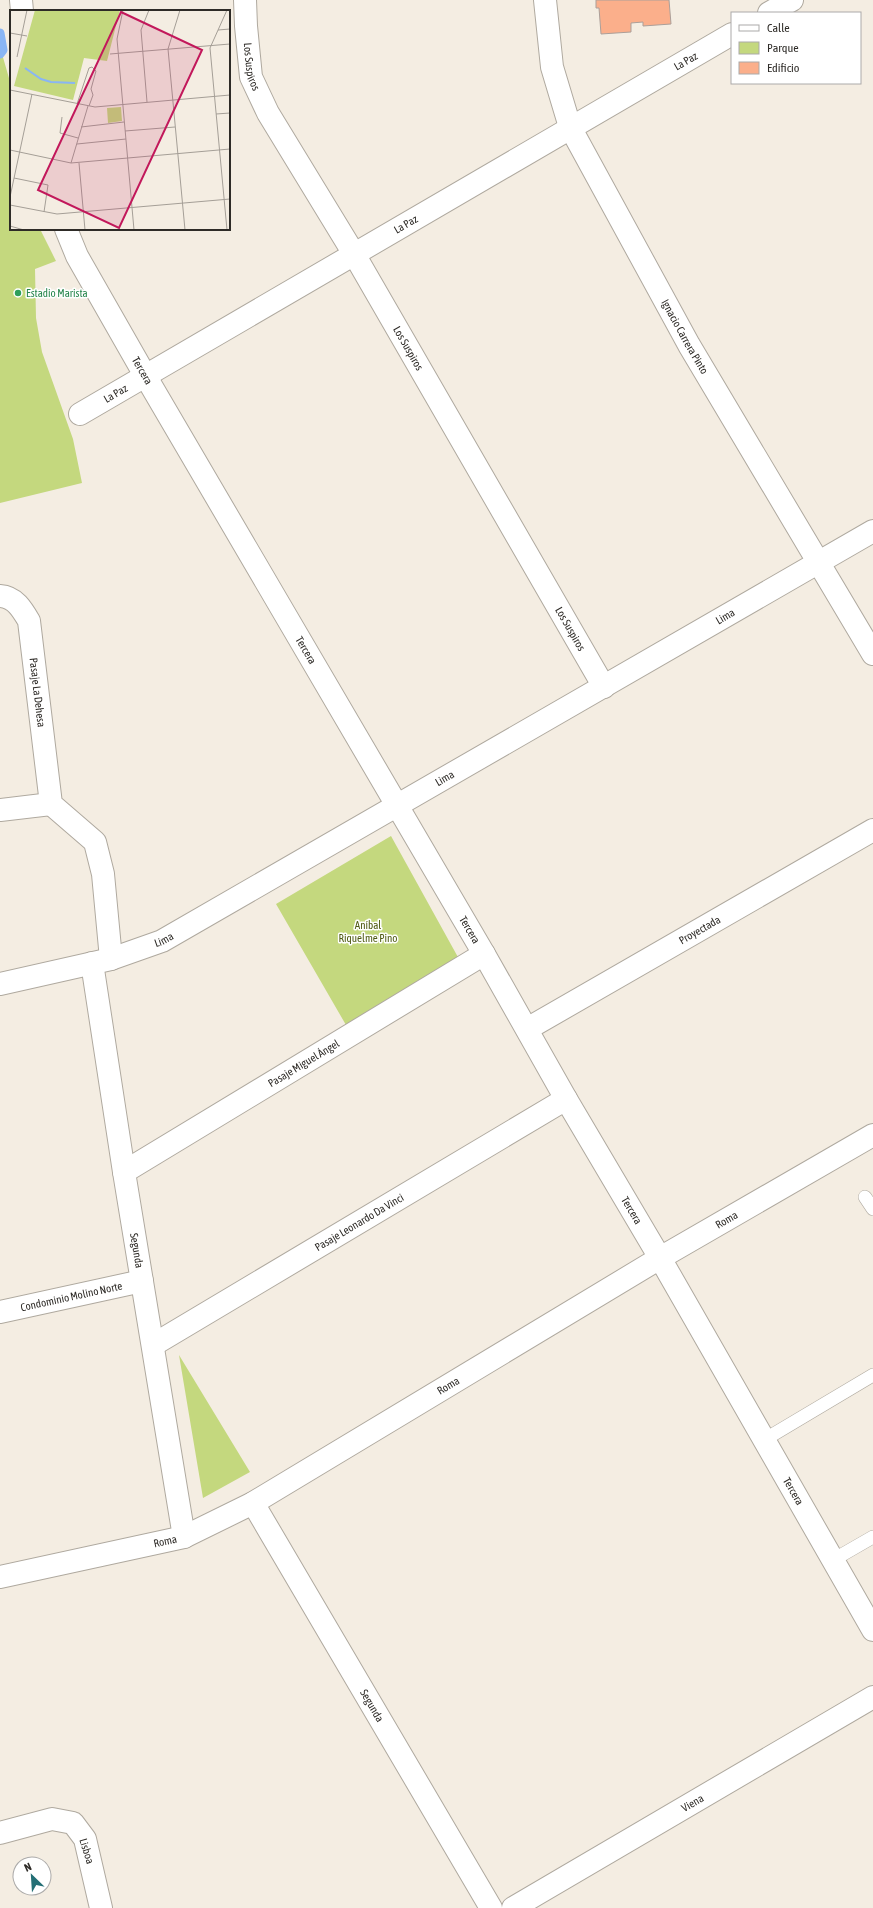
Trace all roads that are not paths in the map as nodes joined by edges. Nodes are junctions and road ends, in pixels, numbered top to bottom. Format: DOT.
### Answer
graph roads {
  1 [pos="20,0"];
  2 [pos="245,0"];
  3 [pos="545,0"];
  4 [pos="792,0"];
  5 [pos="22,10"];
  6 [pos="771,12"];
  7 [pos="731,35"];
  8 [pos="570,127"];
  9 [pos="66,230"];
  10 [pos="354,254"];
  11 [pos="146,377"];
  12 [pos="80,414"];
  13 [pos="873,531"];
  14 [pos="818,562"];
  15 [pos="0,596"];
  16 [pos="873,654"];
  17 [pos="604,687"];
  18 [pos="51,804"];
  19 [pos="396,805"];
  20 [pos="0,810"];
  21 [pos="873,830"];
  22 [pos="484,954"];
  23 [pos="102,961"];
  24 [pos="0,984"];
  25 [pos="527,1029"];
  26 [pos="566,1099"];
  27 [pos="873,1135"];
  28 [pos="124,1172"];
  29 [pos="866,1197"];
  30 [pos="873,1209"];
  31 [pos="660,1258"];
  32 [pos="142,1281"];
  33 [pos="0,1312"];
  34 [pos="153,1345"];
  35 [pos="873,1375"];
  36 [pos="764,1440"];
  37 [pos="253,1503"];
  38 [pos="184,1537"];
  39 [pos="873,1537"];
  40 [pos="833,1560"];
  41 [pos="0,1577"];
  42 [pos="873,1630"];
  43 [pos="873,1697"];
  44 [pos="0,1833"];
  45 [pos="101,1908"];
  46 [pos="491,1908"];
  47 [pos="512,1908"];
  1 -- 5 [label="street"];
  2 -- 10 [label="street, Los Suspiros"];
  3 -- 8 [label="street, Ignacio Carrera Pinto"];
  4 -- 6 [label="street"];
  7 -- 8 [label="street, La Paz"];
  8 -- 10 [label="street, La Paz"];
  8 -- 14 [label="street, Ignacio Carrera Pinto"];
  9 -- 11 [label="street, Tercera"];
  10 -- 11 [label="street, La Paz"];
  10 -- 17 [label="street, Los Suspiros"];
  11 -- 12 [label="street, La Paz"];
  11 -- 19 [label="street, Tercera"];
  13 -- 14 [label="street, Lima"];
  14 -- 16 [label="street, Ignacio Carrera Pinto"];
  14 -- 17 [label="street, Lima"];
  15 -- 18 [label="street, Pasaje La Dehesa"];
  17 -- 19 [label="street, Lima"];
  18 -- 20 [label="street"];
  18 -- 23 [label="street"];
  19 -- 22 [label="street, Tercera"];
  19 -- 23 [label="street, Lima"];
  21 -- 25 [label="street, Proyectada"];
  22 -- 25 [label="street, Tercera"];
  22 -- 28 [label="street, Pasaje Miguel Ángel"];
  23 -- 24 [label="street, Lima"];
  23 -- 28 [label="street, Segunda"];
  25 -- 26 [label="street, Tercera"];
  26 -- 31 [label="street, Tercera"];
  26 -- 34 [label="street, Pasaje Leonardo Da Vinci"];
  27 -- 31 [label="street, Roma"];
  28 -- 32 [label="street, Segunda"];
  29 -- 30 [label="lane"];
  31 -- 36 [label="street, Tercera"];
  31 -- 37 [label="street, Roma"];
  32 -- 33 [label="street, Condominio Molino Norte"];
  32 -- 34 [label="street, Segunda"];
  34 -- 38 [label="street, Segunda"];
  35 -- 36 [label="lane"];
  36 -- 40 [label="street, Tercera"];
  37 -- 38 [label="street, Roma"];
  37 -- 46 [label="street, Segunda"];
  38 -- 41 [label="street, Roma"];
  39 -- 40 [label="lane"];
  40 -- 42 [label="street, Tercera"];
  43 -- 47 [label="street, Viena"];
  44 -- 45 [label="street, Lisboa"];
}
